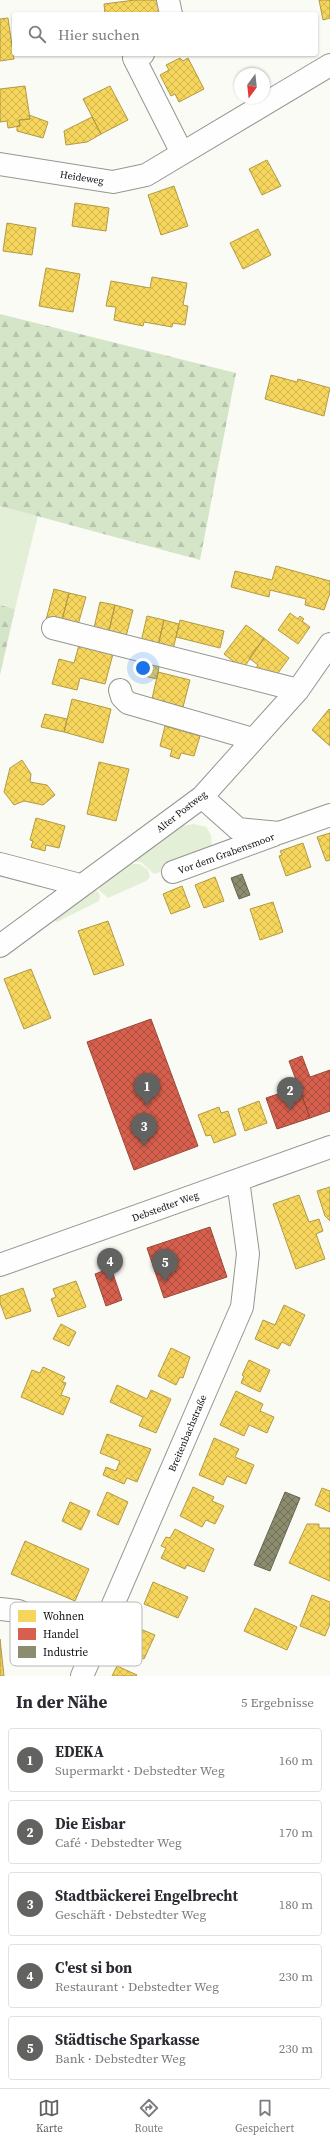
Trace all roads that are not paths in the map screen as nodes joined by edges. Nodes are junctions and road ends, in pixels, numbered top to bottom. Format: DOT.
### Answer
graph roads {
  1 [pos="168,0"];
  2 [pos="171,12"];
  3 [pos="138,56"];
  4 [pos="330,65"];
  5 [pos="182,153"];
  6 [pos="0,164"];
  7 [pos="53,628"];
  8 [pos="330,644"];
  9 [pos="120,690"];
  10 [pos="298,690"];
  11 [pos="253,739"];
  12 [pos="202,797"];
  13 [pos="330,815"];
  14 [pos="279,833"];
  15 [pos="0,864"];
  16 [pos="174,872"];
  17 [pos="80,885"];
  18 [pos="0,946"];
  19 [pos="330,1147"];
  20 [pos="238,1180"];
  21 [pos="0,1265"];
  22 [pos="113,1602"];
  23 [pos="0,1609"];
  24 [pos="10,1610"];
  25 [pos="86,1666"];
  26 [pos="82,1676"];
  1 -- 2 [label="street"];
  3 -- 5 [label="street"];
  4 -- 5 [label="street, Heideweg"];
  5 -- 6 [label="street, Heideweg"];
  7 -- 10 [label="street"];
  8 -- 10 [label="street, Alter Postweg"];
  9 -- 11 [label="street"];
  10 -- 11 [label="street, Alter Postweg"];
  11 -- 12 [label="street, Alter Postweg"];
  12 -- 14 [label="street, Vor dem Grabensmoor"];
  12 -- 17 [label="street, Alter Postweg"];
  13 -- 14 [label="street, Vor dem Grabensmoor"];
  14 -- 16 [label="street, Vor dem Grabensmoor"];
  15 -- 17 [label="street"];
  17 -- 18 [label="street, Alter Postweg"];
  19 -- 20 [label="street, Debstedter Weg"];
  20 -- 21 [label="street, Debstedter Weg"];
  20 -- 22 [label="street, Breitenbachstraße"];
  23 -- 24 [label="street"];
  25 -- 26 [label="street, Breitenbachstraße"];
}
